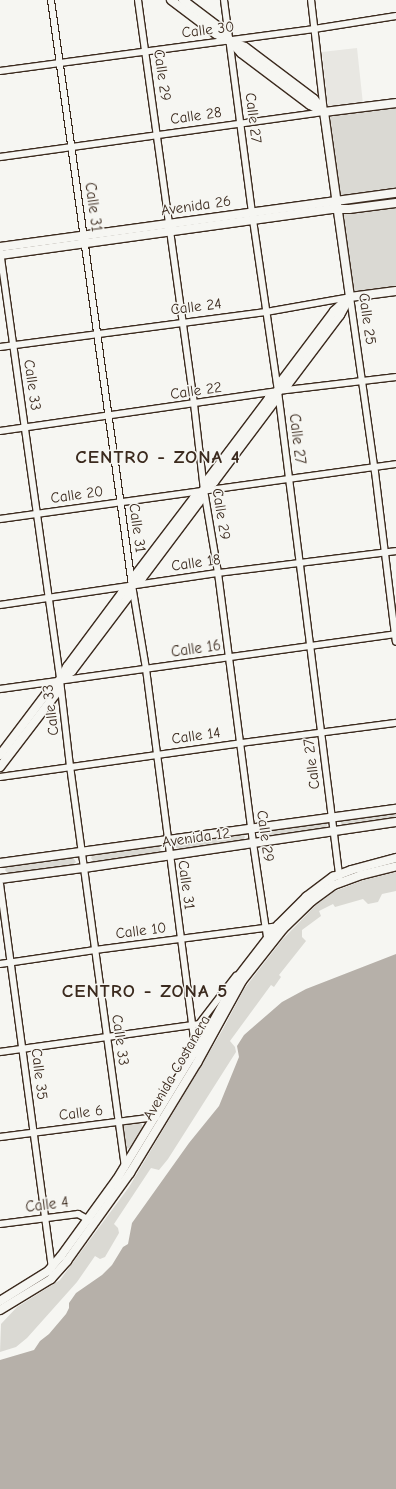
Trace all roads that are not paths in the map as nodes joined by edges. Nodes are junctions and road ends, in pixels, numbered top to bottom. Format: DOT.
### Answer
graph roads {
  1 [pos="51,0"];
  2 [pos="138,0"];
  3 [pos="171,0"];
  4 [pos="183,0"];
  5 [pos="224,0"];
  6 [pos="311,0"];
  7 [pos="396,16"];
  8 [pos="314,29"];
  9 [pos="230,40"];
  10 [pos="146,51"];
  11 [pos="60,63"];
  12 [pos="0,71"];
  13 [pos="396,103"];
  14 [pos="324,112"];
  15 [pos="241,124"];
  16 [pos="158,135"];
  17 [pos="72,147"];
  18 [pos="0,157"];
  19 [pos="396,192"];
  20 [pos="337,201"];
  21 [pos="396,203"];
  22 [pos="339,209"];
  23 [pos="252,216"];
  24 [pos="170,228"];
  25 [pos="84,239"];
  26 [pos="0,252"];
  27 [pos="396,291"];
  28 [pos="350,297"];
  29 [pos="266,312"];
  30 [pos="183,323"];
  31 [pos="97,334"];
  32 [pos="13,345"];
  33 [pos="0,347"];
  34 [pos="396,377"];
  35 [pos="362,382"];
  36 [pos="278,391"];
  37 [pos="194,404"];
  38 [pos="109,416"];
  39 [pos="25,428"];
  40 [pos="0,431"];
  41 [pos="396,464"];
  42 [pos="375,468"];
  43 [pos="289,479"];
  44 [pos="204,490"];
  45 [pos="121,503"];
  46 [pos="37,514"];
  47 [pos="0,519"];
  48 [pos="396,551"];
  49 [pos="385,552"];
  50 [pos="300,564"];
  51 [pos="218,573"];
  52 [pos="132,586"];
  53 [pos="49,598"];
  54 [pos="0,605"];
  55 [pos="396,634"];
  56 [pos="396,642"];
  57 [pos="310,646"];
  58 [pos="229,657"];
  59 [pos="146,669"];
  60 [pos="60,680"];
  61 [pos="0,689"];
  62 [pos="396,723"];
  63 [pos="321,733"];
  64 [pos="241,743"];
  65 [pos="156,754"];
  66 [pos="0,755"];
  67 [pos="70,766"];
  68 [pos="0,767"];
  69 [pos="0,777"];
  70 [pos="396,808"];
  71 [pos="332,818"];
  72 [pos="396,822"];
  73 [pos="251,829"];
  74 [pos="333,832"];
  75 [pos="167,841"];
  76 [pos="253,844"];
  77 [pos="82,853"];
  78 [pos="169,856"];
  79 [pos="396,858"];
  80 [pos="0,863"];
  81 [pos="396,866"];
  82 [pos="84,868"];
  83 [pos="338,874"];
  84 [pos="0,879"];
  85 [pos="339,883"];
  86 [pos="0,884"];
  87 [pos="266,927"];
  88 [pos="280,927"];
  89 [pos="267,937"];
  90 [pos="180,940"];
  91 [pos="95,950"];
  92 [pos="12,963"];
  93 [pos="0,964"];
  94 [pos="245,966"];
  95 [pos="213,1022"];
  96 [pos="199,1024"];
  97 [pos="192,1025"];
  98 [pos="107,1037"];
  99 [pos="23,1049"];
  100 [pos="0,1052"];
  101 [pos="197,1056"];
  102 [pos="165,1116"];
  103 [pos="155,1117"];
  104 [pos="118,1121"];
  105 [pos="33,1132"];
  106 [pos="0,1137"];
  107 [pos="125,1167"];
  108 [pos="45,1218"];
  109 [pos="91,1221"];
  110 [pos="0,1224"];
  111 [pos="52,1268"];
  112 [pos="0,1308"];
  1 -- 11 [label="street, Calle 31"];
  2 -- 10 [label="street, Calle 29"];
  3 -- 9 [label="main road"];
  4 -- 9 [label="main road"];
  5 -- 9 [label="street, Calle 27"];
  6 -- 8 [label="street, Calle 25"];
  7 -- 8 [label="street, Calle 30"];
  8 -- 9 [label="street, Calle 30"];
  8 -- 14 [label="street, Calle 25"];
  9 -- 10 [label="street, Calle 30"];
  9 -- 14 [label="main road"];
  9 -- 15 [label="street, Calle 27"];
  10 -- 11 [label="street, Calle 30"];
  10 -- 16 [label="street, Calle 29"];
  11 -- 12 [label="street, Calle 30"];
  11 -- 17 [label="street, Calle 31"];
  13 -- 14 [label="main road, Calle 28"];
  14 -- 15 [label="street, Calle 28"];
  14 -- 20 [label="main road, Calle 25"];
  15 -- 16 [label="street, Calle 28"];
  15 -- 23 [label="street, Calle 27"];
  16 -- 17 [label="street, Calle 28"];
  16 -- 24 [label="street, Calle 29"];
  17 -- 18 [label="street, Calle 28"];
  17 -- 25 [label="street, Calle 31"];
  19 -- 20 [label="main road, Avenida 26"];
  20 -- 22 [label="main road, Calle 25"];
  20 -- 23 [label="main road, Avenida 26"];
  21 -- 22 [label="main road, Avenida 26"];
  22 -- 23 [label="main road, Avenida 26"];
  22 -- 28 [label="main road, Calle 25"];
  23 -- 24 [label="main road, Avenida 26"];
  23 -- 29 [label="street, Calle 27"];
  24 -- 25 [label="main road, Avenida 26"];
  24 -- 30 [label="street, Calle 29"];
  25 -- 26 [label="main road, Avenida 26"];
  25 -- 31 [label="street, Calle 31"];
  26 -- 32 [label="street, Calle 33"];
  27 -- 28 [label="main road, Calle 24"];
  28 -- 29 [label="street, Calle 24"];
  28 -- 35 [label="street, Calle 25"];
  28 -- 36 [label="main road"];
  29 -- 30 [label="street, Calle 24"];
  29 -- 36 [label="street, Calle 27"];
  30 -- 31 [label="street, Calle 24"];
  30 -- 37 [label="street, Calle 29"];
  31 -- 32 [label="street, Calle 24"];
  31 -- 38 [label="street, Calle 31"];
  32 -- 33 [label="street, Calle 24"];
  32 -- 39 [label="street, Calle 33"];
  34 -- 35 [label="street, Calle 22"];
  35 -- 36 [label="street, Calle 22"];
  35 -- 42 [label="street, Calle 25"];
  36 -- 37 [label="street, Calle 22"];
  36 -- 43 [label="street, Calle 27"];
  36 -- 44 [label="main road"];
  37 -- 38 [label="street, Calle 22"];
  37 -- 44 [label="street, Calle 29"];
  38 -- 39 [label="street, Calle 22"];
  38 -- 45 [label="street, Calle 31"];
  39 -- 40 [label="street, Calle 22"];
  39 -- 46 [label="street, Calle 33"];
  41 -- 42 [label="street, Calle 20"];
  42 -- 43 [label="street, Calle 20"];
  42 -- 49 [label="street, Calle 25"];
  43 -- 44 [label="street, Calle 20"];
  43 -- 50 [label="street, Calle 27"];
  44 -- 45 [label="street, Calle 20"];
  44 -- 51 [label="street, Calle 29"];
  44 -- 52 [label="main road"];
  45 -- 46 [label="street, Calle 20"];
  45 -- 52 [label="street, Calle 31"];
  46 -- 47 [label="street, Calle 20"];
  46 -- 53 [label="street, Calle 33"];
  48 -- 49 [label="street, Calle 18"];
  49 -- 50 [label="street, Calle 18"];
  49 -- 55 [label="street, Calle 25"];
  50 -- 51 [label="street, Calle 18"];
  50 -- 57 [label="street, Calle 27"];
  51 -- 52 [label="street, Calle 18"];
  51 -- 58 [label="street, Calle 29"];
  52 -- 53 [label="street, Calle 18"];
  52 -- 59 [label="street, Calle 31"];
  52 -- 60 [label="main road"];
  53 -- 54 [label="street, Calle 18"];
  53 -- 60 [label="street, Calle 33"];
  55 -- 56 [label="street, Calle 25"];
  55 -- 57 [label="street, Calle 16"];
  57 -- 58 [label="street, Calle 16"];
  57 -- 63 [label="street, Calle 27"];
  58 -- 59 [label="street, Calle 16"];
  58 -- 64 [label="street, Calle 29"];
  59 -- 60 [label="street, Calle 16"];
  59 -- 65 [label="street, Calle 31"];
  60 -- 61 [label="street, Calle 16"];
  60 -- 66 [label="main road"];
  60 -- 67 [label="street, Calle 33"];
  60 -- 68 [label="main road"];
  62 -- 63 [label="street, Calle 14"];
  63 -- 64 [label="street, Calle 14"];
  63 -- 71 [label="street, Calle 27"];
  64 -- 65 [label="street, Calle 14"];
  64 -- 73 [label="street, Calle 29"];
  65 -- 67 [label="street, Calle 14"];
  65 -- 75 [label="street, Calle 31"];
  67 -- 69 [label="street, Calle 14"];
  67 -- 77 [label="street, Calle 33"];
  70 -- 71 [label="main road, Avenida 12"];
  71 -- 73 [label="main road, Avenida 12"];
  71 -- 74 [label="street, Calle 27"];
  72 -- 74 [label="main road, Avenida 12"];
  73 -- 75 [label="main road, Avenida 12"];
  73 -- 76 [label="street, Calle 29"];
  74 -- 76 [label="main road, Avenida 12"];
  74 -- 83 [label="street, Calle 27"];
  75 -- 77 [label="main road, Avenida 12"];
  75 -- 78 [label="street, Calle 31"];
  76 -- 78 [label="main road, Avenida 12"];
  76 -- 87 [label="street, Calle 29"];
  77 -- 80 [label="main road, Avenida 12"];
  77 -- 82 [label="street, Calle 33"];
  78 -- 82 [label="main road, Avenida 12"];
  78 -- 90 [label="street, Calle 31"];
  79 -- 83 [label="main road, Avenida Costanera"];
  81 -- 85 [label="main road, Avenida Costanera"];
  82 -- 84 [label="main road, Avenida 12"];
  82 -- 91 [label="street, Calle 33"];
  83 -- 85 [label="street, Calle 27"];
  83 -- 88 [label="main road, Avenida Costanera"];
  85 -- 88 [label="main road, Avenida Costanera"];
  86 -- 92 [label="street, Calle 35"];
  87 -- 88 [label="street, Calle 10"];
  87 -- 89 [label="street, Calle 29"];
  87 -- 90 [label="street, Calle 10"];
  88 -- 89 [label="main road, Avenida Costanera"];
  88 -- 101 [label="main road, Avenida Costanera"];
  89 -- 94 [label="main road, Avenida Costanera"];
  90 -- 91 [label="street, Calle 10"];
  90 -- 97 [label="street, Calle 31"];
  91 -- 92 [label="street, Calle 10"];
  91 -- 98 [label="street, Calle 33"];
  92 -- 93 [label="street, Calle 10"];
  92 -- 99 [label="street, Calle 35"];
  94 -- 95 [label="main road, Avenida Costanera"];
  94 -- 96 [label="street"];
  95 -- 96 [label="street"];
  95 -- 101 [label="main road, Avenida Costanera"];
  96 -- 97 [label="street"];
  97 -- 98 [label="street"];
  97 -- 101 [label="street, Calle 31"];
  98 -- 99 [label="street"];
  98 -- 104 [label="street, Calle 33"];
  99 -- 100 [label="street"];
  99 -- 105 [label="street, Calle 35"];
  101 -- 102 [label="main road, Avenida Costanera"];
  101 -- 103 [label="main road, Avenida Costanera"];
  102 -- 103 [label="street, Calle 6"];
  102 -- 109 [label="main road, Avenida Costanera"];
  103 -- 104 [label="street, Calle 6"];
  103 -- 107 [label="main road, Avenida Costanera"];
  104 -- 105 [label="street, Calle 6"];
  104 -- 107 [label="street, Calle 33"];
  105 -- 106 [label="street, Calle 6"];
  105 -- 108 [label="street, Calle 35"];
  107 -- 109 [label="main road, Avenida Costanera"];
  108 -- 109 [label="street, Calle 4"];
  108 -- 110 [label="street, Calle 4"];
  108 -- 111 [label="street, Calle 35"];
  109 -- 111 [label="main road, Avenida Costanera"];
  109 -- 112 [label="main road, Avenida Costanera"];
  111 -- 112 [label="main road, Avenida Costanera"];
}
